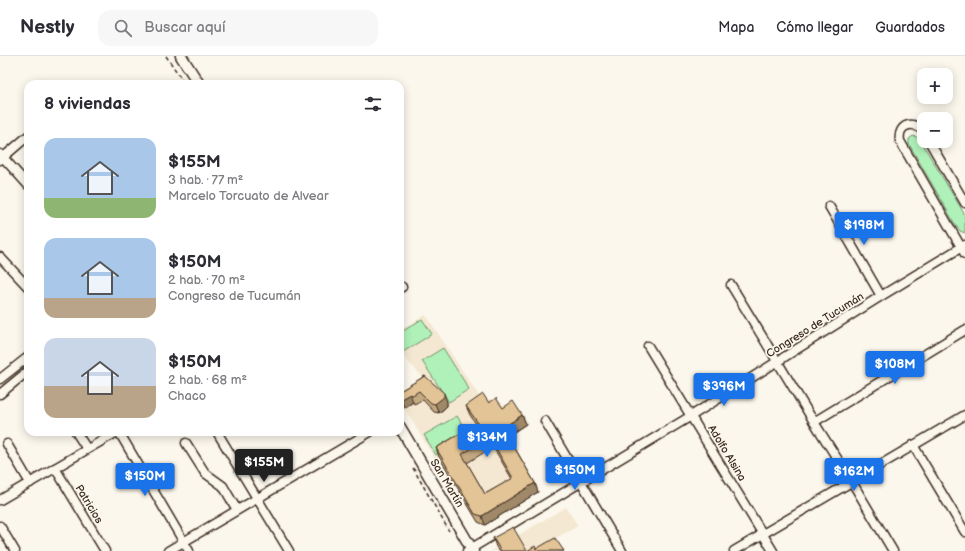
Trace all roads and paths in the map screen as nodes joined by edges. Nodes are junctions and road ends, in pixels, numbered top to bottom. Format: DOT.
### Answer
graph roads {
  1 [pos="166,56"];
  2 [pos="181,56"];
  3 [pos="182,80"];
  4 [pos="196,80"];
  5 [pos="917,126"];
  6 [pos="24,139"];
  7 [pos="933,148"];
  8 [pos="1,157"];
  9 [pos="24,181"];
  10 [pos="965,203"];
  11 [pos="829,206"];
  12 [pos="964,248"];
  13 [pos="0,257"];
  14 [pos="24,283"];
  15 [pos="731,285"];
  16 [pos="881,296"];
  17 [pos="965,330"];
  18 [pos="648,346"];
  19 [pos="24,360"];
  20 [pos="777,362"];
  21 [pos="24,374"];
  22 [pos="1,377"];
  23 [pos="9,386"];
  24 [pos="0,394"];
  25 [pos="965,415"];
  26 [pos="691,416"];
  27 [pos="545,421"];
  28 [pos="814,422"];
  29 [pos="404,434"];
  30 [pos="78,436"];
  31 [pos="111,436"];
  32 [pos="120,436"];
  33 [pos="219,436"];
  34 [pos="363,436"];
  35 [pos="186,442"];
  36 [pos="7,444"];
  37 [pos="913,445"];
  38 [pos="87,450"];
  39 [pos="55,468"];
  40 [pos="852,482"];
  41 [pos="30,483"];
  42 [pos="582,483"];
  43 [pos="257,498"];
  44 [pos="0,500"];
  45 [pos="237,510"];
  46 [pos="0,526"];
  47 [pos="965,532"];
  48 [pos="763,534"];
  49 [pos="184,542"];
  50 [pos="470,550"];
  51 [pos="15,551"];
  52 [pos="105,551"];
  53 [pos="168,551"];
  54 [pos="189,551"];
  55 [pos="289,551"];
  56 [pos="622,551"];
  57 [pos="734,551"];
  58 [pos="773,551"];
  59 [pos="892,551"];
  1 -- 3 [label="path"];
  2 -- 4 [label="main road"];
  5 -- 12 [label="street"];
  6 -- 8 [label="street"];
  7 -- 10 [label="street"];
  8 -- 9 [label="street"];
  11 -- 16 [label="street"];
  12 -- 16 [label="street, Congreso de Tucumán"];
  13 -- 14 [label="street"];
  15 -- 20 [label="street"];
  16 -- 20 [label="street, Congreso de Tucumán"];
  17 -- 28 [label="street"];
  18 -- 26 [label="street, Adolfo Alsina"];
  19 -- 22 [label="street"];
  20 -- 26 [label="street, Congreso de Tucumán"];
  20 -- 28 [label="street"];
  21 -- 23 [label="street"];
  22 -- 23 [label="street"];
  23 -- 24 [label="street"];
  25 -- 37 [label="street"];
  26 -- 42 [label="street, Congreso de Tucumán"];
  26 -- 48 [label="street, Adolfo Alsina"];
  27 -- 42 [label="street"];
  28 -- 40 [label="street"];
  29 -- 50 [label="main road, San Martín"];
  30 -- 38 [label="street"];
  31 -- 38 [label="street"];
  32 -- 49 [label="street"];
  33 -- 43 [label="street"];
  34 -- 43 [label="street"];
  35 -- 45 [label="street"];
  36 -- 41 [label="street"];
  37 -- 40 [label="street"];
  37 -- 47 [label="street"];
  38 -- 39 [label="street"];
  39 -- 41 [label="street"];
  39 -- 52 [label="street, Patricios"];
  40 -- 48 [label="street"];
  40 -- 59 [label="street"];
  41 -- 44 [label="street"];
  42 -- 50 [label="street, Congreso de Tucumán"];
  42 -- 56 [label="street"];
  43 -- 45 [label="street"];
  43 -- 55 [label="street"];
  45 -- 49 [label="street"];
  46 -- 51 [label="street"];
  48 -- 57 [label="street"];
  48 -- 58 [label="street, Adolfo Alsina"];
  49 -- 53 [label="street"];
  49 -- 54 [label="street"];
}
